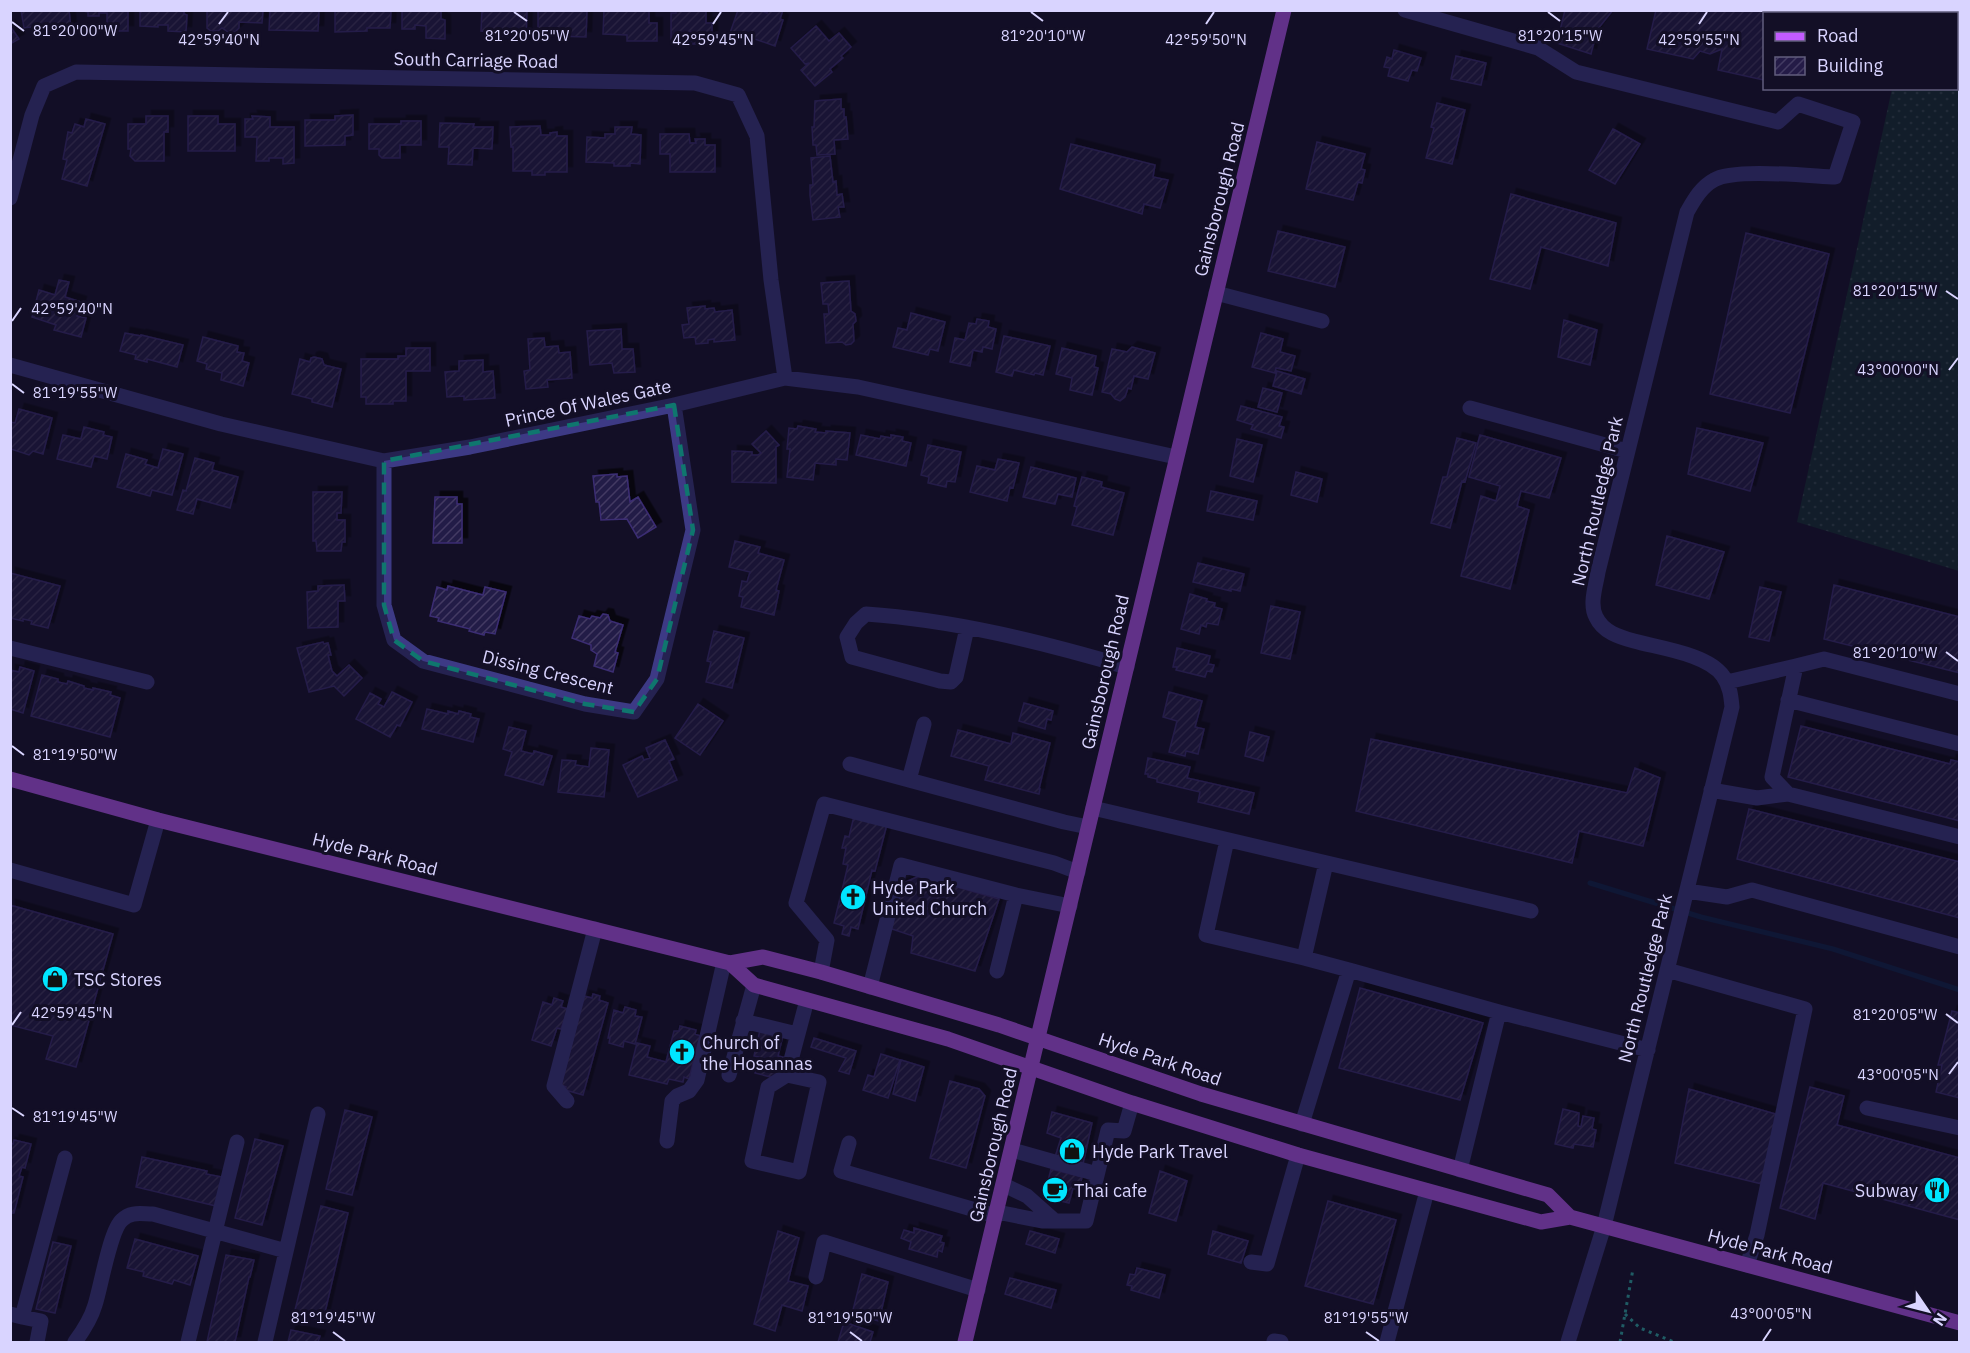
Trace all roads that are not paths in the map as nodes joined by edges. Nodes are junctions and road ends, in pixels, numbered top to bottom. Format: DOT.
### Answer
graph roads {
  1 [pos="1284,10"];
  2 [pos="1405,10"];
  3 [pos="10,198"];
  4 [pos="1216,293"];
  5 [pos="1322,321"];
  6 [pos="10,365"];
  7 [pos="784,378"];
  8 [pos="674,405"];
  9 [pos="1470,408"];
  10 [pos="1628,451"];
  11 [pos="1176,457"];
  12 [pos="384,461"];
  13 [pos="967,628"];
  14 [pos="10,648"];
  15 [pos="1796,666"];
  16 [pos="1127,667"];
  17 [pos="147,682"];
  18 [pos="1726,682"];
  19 [pos="1959,694"];
  20 [pos="1788,700"];
  21 [pos="924,724"];
  22 [pos="1959,744"];
  23 [pos="850,764"];
  24 [pos="10,779"];
  25 [pos="909,780"];
  26 [pos="1711,790"];
  27 [pos="1788,794"];
  28 [pos="1093,808"];
  29 [pos="158,820"];
  30 [pos="1088,827"];
  31 [pos="1959,837"];
  32 [pos="1227,840"];
  33 [pos="1326,863"];
  34 [pos="10,870"];
  35 [pos="1078,872"];
  36 [pos="1687,891"];
  37 [pos="1016,895"];
  38 [pos="1070,906"];
  39 [pos="1531,911"];
  40 [pos="595,929"];
  41 [pos="1959,947"];
  42 [pos="1304,958"];
  43 [pos="727,962"];
  44 [pos="1349,970"];
  45 [pos="1667,970"];
  46 [pos="998,971"];
  47 [pos="821,972"];
  48 [pos="754,985"];
  49 [pos="870,987"];
  50 [pos="807,1000"];
  51 [pos="1499,1012"];
  52 [pos="743,1021"];
  53 [pos="797,1034"];
  54 [pos="1038,1038"];
  55 [pos="1648,1050"];
  56 [pos="1031,1067"];
  57 [pos="729,1075"];
  58 [pos="787,1075"];
  59 [pos="567,1101"];
  60 [pos="1132,1102"];
  61 [pos="1867,1108"];
  62 [pos="318,1114"];
  63 [pos="1302,1124"];
  64 [pos="1959,1128"];
  65 [pos="667,1141"];
  66 [pos="237,1142"];
  67 [pos="849,1143"];
  68 [pos="1012,1150"];
  69 [pos="1298,1155"];
  70 [pos="64,1158"];
  71 [pos="1460,1170"];
  72 [pos="1097,1174"];
  73 [pos="1004,1185"];
  74 [pos="1427,1191"];
  75 [pos="997,1214"];
  76 [pos="1570,1217"];
  77 [pos="1054,1220"];
  78 [pos="1604,1226"];
  79 [pos="215,1231"];
  80 [pos="286,1251"];
  81 [pos="1251,1262"];
  82 [pos="1747,1265"];
  83 [pos="816,1277"];
  84 [pos="978,1290"];
  85 [pos="16,1315"];
  86 [pos="1959,1323"];
  87 [pos="37,1342"];
  88 [pos="75,1342"];
  89 [pos="188,1342"];
  90 [pos="265,1342"];
  91 [pos="965,1342"];
  92 [pos="1387,1342"];
  93 [pos="1568,1342"];
  1 -- 4 [label="main road, Gainsborough Road"];
  2 -- 10 [label="street, North Routledge Park"];
  3 -- 7 [label="street, South Carriage Road"];
  4 -- 5 [label="street"];
  4 -- 11 [label="main road, Gainsborough Road"];
  6 -- 12 [label="street, Prince Of Wales Gate"];
  7 -- 8 [label="street, Prince Of Wales Gate"];
  7 -- 11 [label="street, Prince Of Wales Gate"];
  8 -- 12 [label="street, Prince Of Wales Gate"];
  8 -- 12 [label="street, Dissing Crescent"];
  9 -- 10 [label="street"];
  10 -- 18 [label="street, North Routledge Park"];
  11 -- 16 [label="main road, Gainsborough Road"];
  13 -- 13 [label="street"];
  13 -- 16 [label="street"];
  14 -- 17 [label="street"];
  15 -- 18 [label="street"];
  15 -- 19 [label="street"];
  15 -- 20 [label="street"];
  16 -- 28 [label="main road, Gainsborough Road"];
  18 -- 26 [label="street, North Routledge Park"];
  20 -- 22 [label="street"];
  20 -- 27 [label="street"];
  21 -- 25 [label="street"];
  23 -- 25 [label="street"];
  24 -- 29 [label="main road, Hyde Park Road"];
  25 -- 30 [label="street"];
  26 -- 27 [label="street"];
  26 -- 36 [label="street, North Routledge Park"];
  27 -- 31 [label="street"];
  28 -- 30 [label="main road, Gainsborough Road"];
  28 -- 32 [label="street"];
  29 -- 34 [label="street"];
  29 -- 40 [label="main road, Hyde Park Road"];
  30 -- 35 [label="main road, Gainsborough Road"];
  32 -- 33 [label="street"];
  32 -- 42 [label="street"];
  33 -- 39 [label="street"];
  33 -- 42 [label="street"];
  35 -- 38 [label="main road, Gainsborough Road"];
  35 -- 47 [label="street"];
  36 -- 41 [label="street"];
  36 -- 45 [label="street, North Routledge Park"];
  37 -- 38 [label="street"];
  37 -- 46 [label="street"];
  37 -- 49 [label="street"];
  38 -- 54 [label="main road, Gainsborough Road"];
  40 -- 43 [label="main road, Hyde Park Road"];
  40 -- 59 [label="street"];
  42 -- 44 [label="street"];
  43 -- 47 [label="main road, Hyde Park Road"];
  43 -- 48 [label="main road, Hyde Park Road"];
  43 -- 65 [label="street"];
  44 -- 51 [label="street"];
  44 -- 63 [label="street"];
  45 -- 55 [label="street, North Routledge Park"];
  45 -- 82 [label="street"];
  47 -- 49 [label="main road, Hyde Park Road"];
  48 -- 50 [label="main road, Hyde Park Road"];
  48 -- 52 [label="street"];
  49 -- 54 [label="main road, Hyde Park Road"];
  50 -- 53 [label="street"];
  50 -- 56 [label="main road, Hyde Park Road"];
  51 -- 55 [label="street"];
  51 -- 71 [label="street"];
  52 -- 53 [label="street"];
  52 -- 57 [label="street"];
  53 -- 58 [label="street"];
  54 -- 56 [label="main road, Gainsborough Road"];
  54 -- 63 [label="main road, Hyde Park Road"];
  55 -- 78 [label="street, North Routledge Park"];
  56 -- 60 [label="main road, Hyde Park Road"];
  56 -- 68 [label="main road, Gainsborough Road"];
  58 -- 58 [label="street"];
  60 -- 69 [label="main road, Hyde Park Road"];
  60 -- 72 [label="street"];
  61 -- 64 [label="street"];
  62 -- 80 [label="street"];
  63 -- 71 [label="main road, Hyde Park Road"];
  66 -- 79 [label="street"];
  67 -- 75 [label="street"];
  68 -- 72 [label="street"];
  68 -- 73 [label="main road, Gainsborough Road"];
  69 -- 74 [label="main road, Hyde Park Road"];
  69 -- 81 [label="street"];
  70 -- 85 [label="street"];
  71 -- 76 [label="main road, Hyde Park Road"];
  72 -- 77 [label="street"];
  73 -- 75 [label="main road, Gainsborough Road"];
  73 -- 77 [label="street"];
  74 -- 76 [label="main road, Hyde Park Road"];
  74 -- 92 [label="street"];
  75 -- 77 [label="street"];
  75 -- 84 [label="main road, Gainsborough Road"];
  76 -- 78 [label="main road, Hyde Park Road"];
  78 -- 82 [label="main road, Hyde Park Road"];
  78 -- 93 [label="street, North Routledge Park"];
  79 -- 80 [label="street"];
  79 -- 88 [label="street"];
  79 -- 89 [label="street"];
  80 -- 90 [label="street"];
  82 -- 86 [label="main road, Hyde Park Road"];
  83 -- 84 [label="street"];
  84 -- 91 [label="main road, Gainsborough Road"];
  85 -- 87 [label="street"];
}
